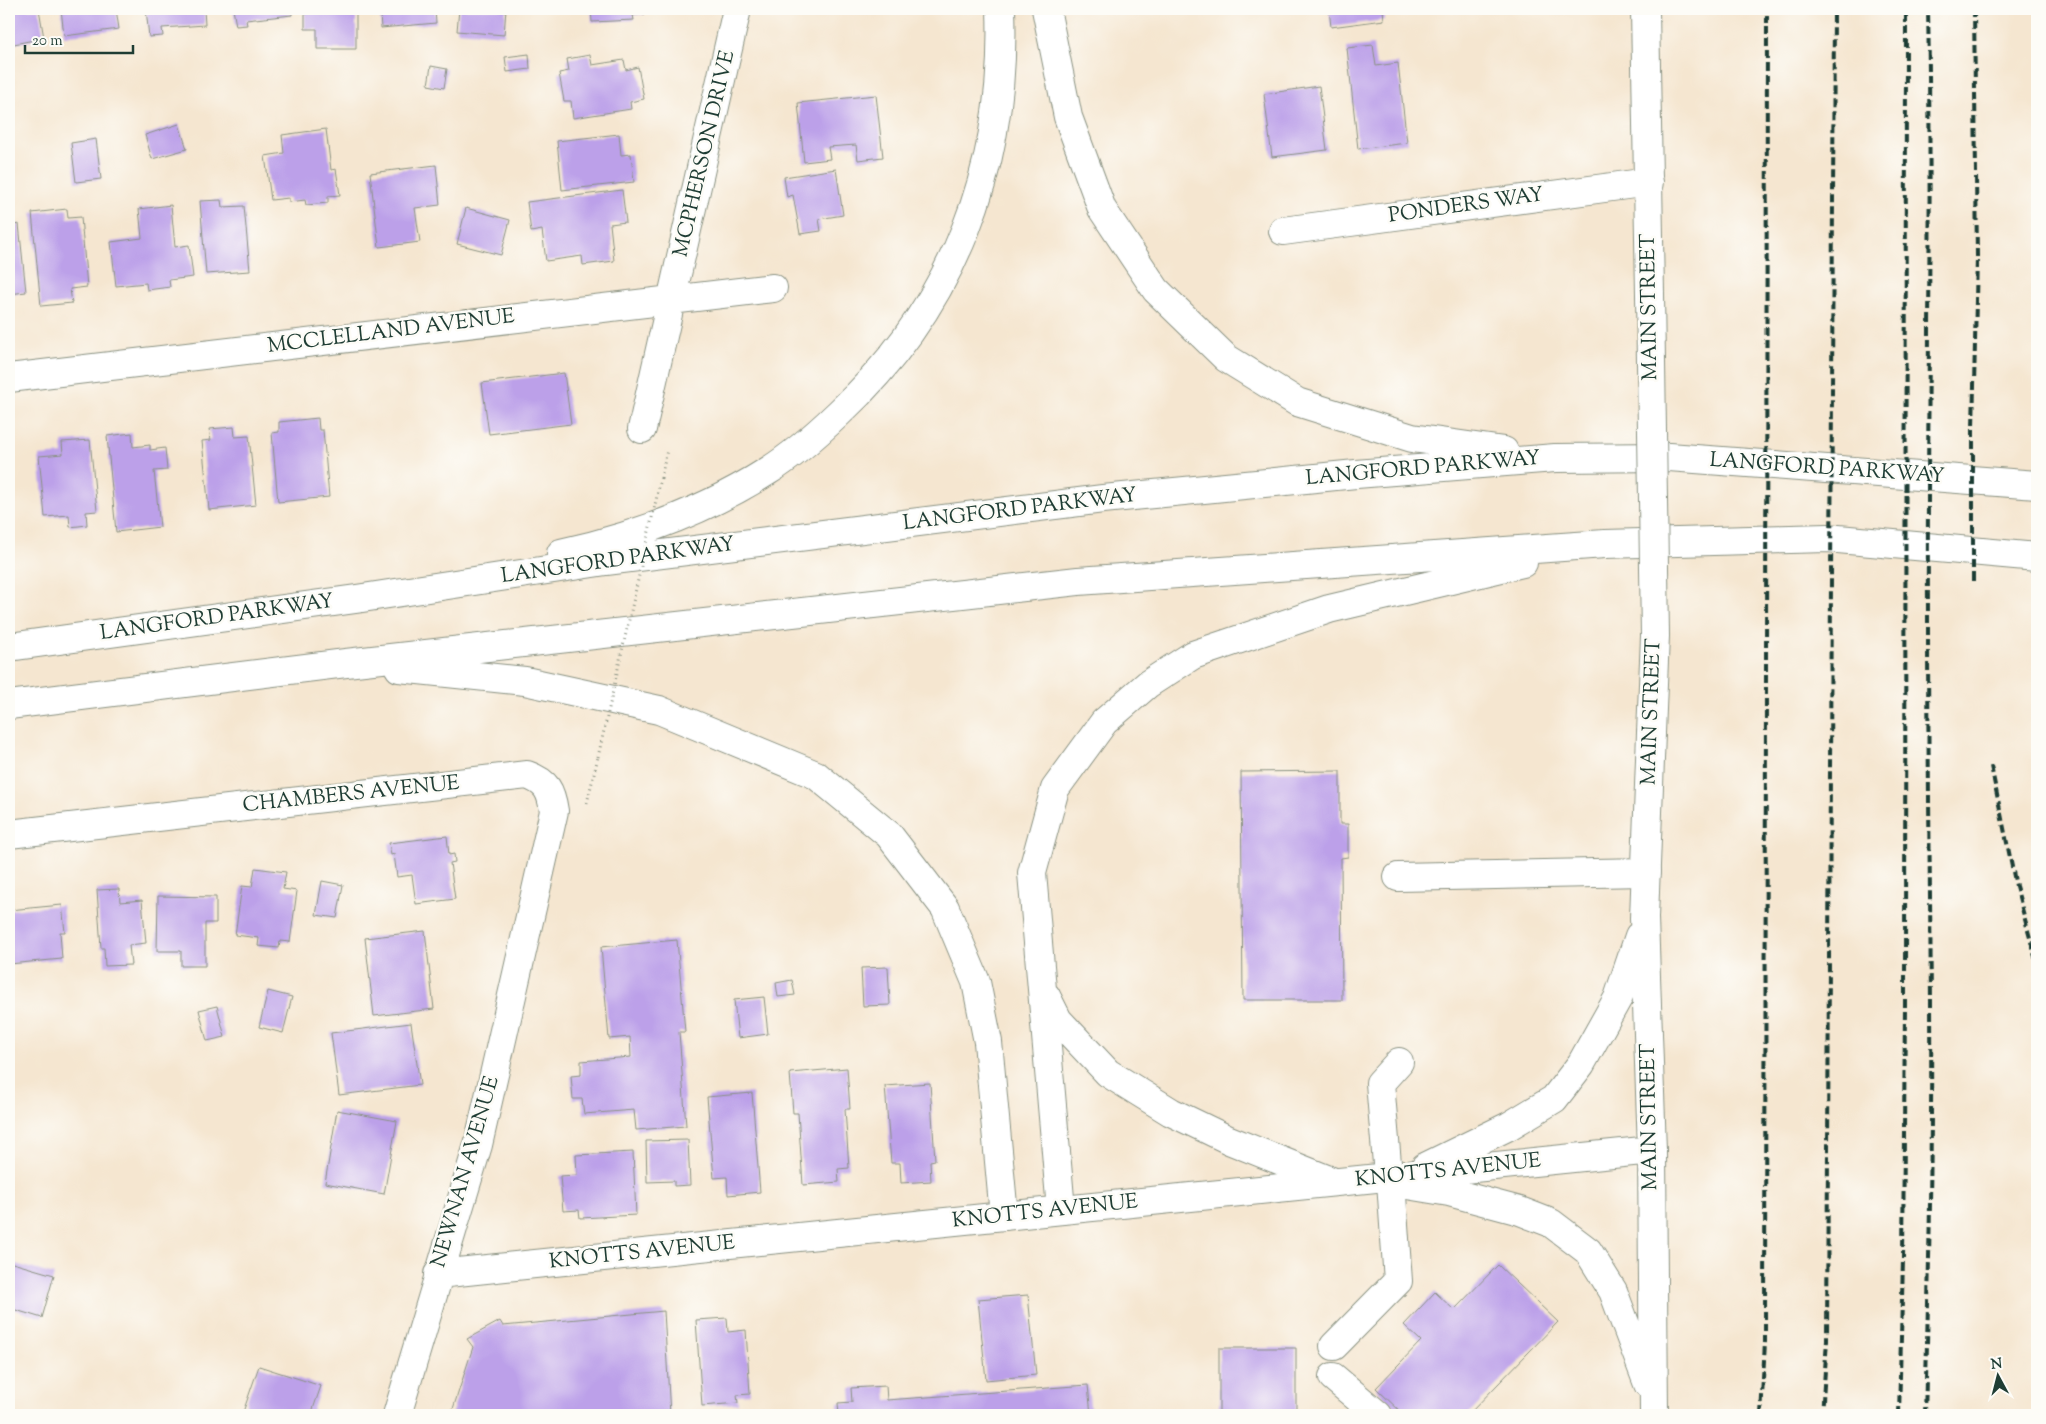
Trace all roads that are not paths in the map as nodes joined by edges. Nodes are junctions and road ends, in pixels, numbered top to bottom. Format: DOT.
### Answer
graph roads {
  1 [pos="737,9"];
  2 [pos="1001,9"];
  3 [pos="1046,9"];
  4 [pos="1644,9"];
  5 [pos="1649,182"];
  6 [pos="1284,231"];
  7 [pos="773,288"];
  8 [pos="672,299"];
  9 [pos="9,378"];
  10 [pos="642,429"];
  11 [pos="1555,458"];
  12 [pos="2037,484"];
  13 [pos="1605,544"];
  14 [pos="2037,557"];
  15 [pos="356,598"];
  16 [pos="9,647"];
  17 [pos="346,663"];
  18 [pos="9,704"];
  19 [pos="9,834"];
  20 [pos="1646,872"];
  21 [pos="1398,877"];
  22 [pos="1644,918"];
  23 [pos="527,927"];
  24 [pos="1041,986"];
  25 [pos="1399,1062"];
  26 [pos="1652,1150"];
  27 [pos="1390,1178"];
  28 [pos="1334,1182"];
  29 [pos="1061,1210"];
  30 [pos="1004,1216"];
  31 [pos="438,1274"];
  32 [pos="1334,1346"];
  33 [pos="1333,1377"];
  34 [pos="1654,1409"];
  35 [pos="397,1415"];
  36 [pos="1378,1415"];
  1 -- 8 [label="main road, MCPHERSON DRIVE"];
  2 -- 15 [label="main road"];
  3 -- 11 [label="main road"];
  4 -- 5 [label="main road, MAIN STREET"];
  5 -- 6 [label="main road, PONDERS WAY"];
  5 -- 20 [label="main road, MAIN STREET, bridge"];
  7 -- 8 [label="main road, MCCLELLAND AVENUE"];
  8 -- 9 [label="main road, MCCLELLAND AVENUE"];
  8 -- 10 [label="main road, MCPHERSON DRIVE"];
  11 -- 12 [label="main road, LANGFORD PARKWAY"];
  11 -- 15 [label="main road, LANGFORD PARKWAY"];
  13 -- 14 [label="main road"];
  13 -- 17 [label="main road"];
  13 -- 24 [label="main road"];
  15 -- 16 [label="main road, LANGFORD PARKWAY"];
  17 -- 18 [label="main road"];
  17 -- 30 [label="main road"];
  19 -- 23 [label="main road, CHAMBERS AVENUE"];
  20 -- 21 [label="main road"];
  20 -- 22 [label="main road, MAIN STREET"];
  22 -- 26 [label="main road, MAIN STREET"];
  22 -- 27 [label="main road"];
  23 -- 31 [label="main road, NEWNAN AVENUE"];
  24 -- 28 [label="main road"];
  24 -- 29 [label="main road"];
  25 -- 27 [label="main road"];
  26 -- 27 [label="main road, KNOTTS AVENUE"];
  26 -- 34 [label="main road, MAIN STREET"];
  27 -- 28 [label="main road, KNOTTS AVENUE"];
  27 -- 32 [label="main road"];
  27 -- 34 [label="main road"];
  28 -- 29 [label="main road, KNOTTS AVENUE"];
  29 -- 30 [label="main road, KNOTTS AVENUE"];
  30 -- 31 [label="main road, KNOTTS AVENUE"];
  31 -- 35 [label="main road, NEWNAN AVENUE"];
  33 -- 36 [label="main road"];
}
